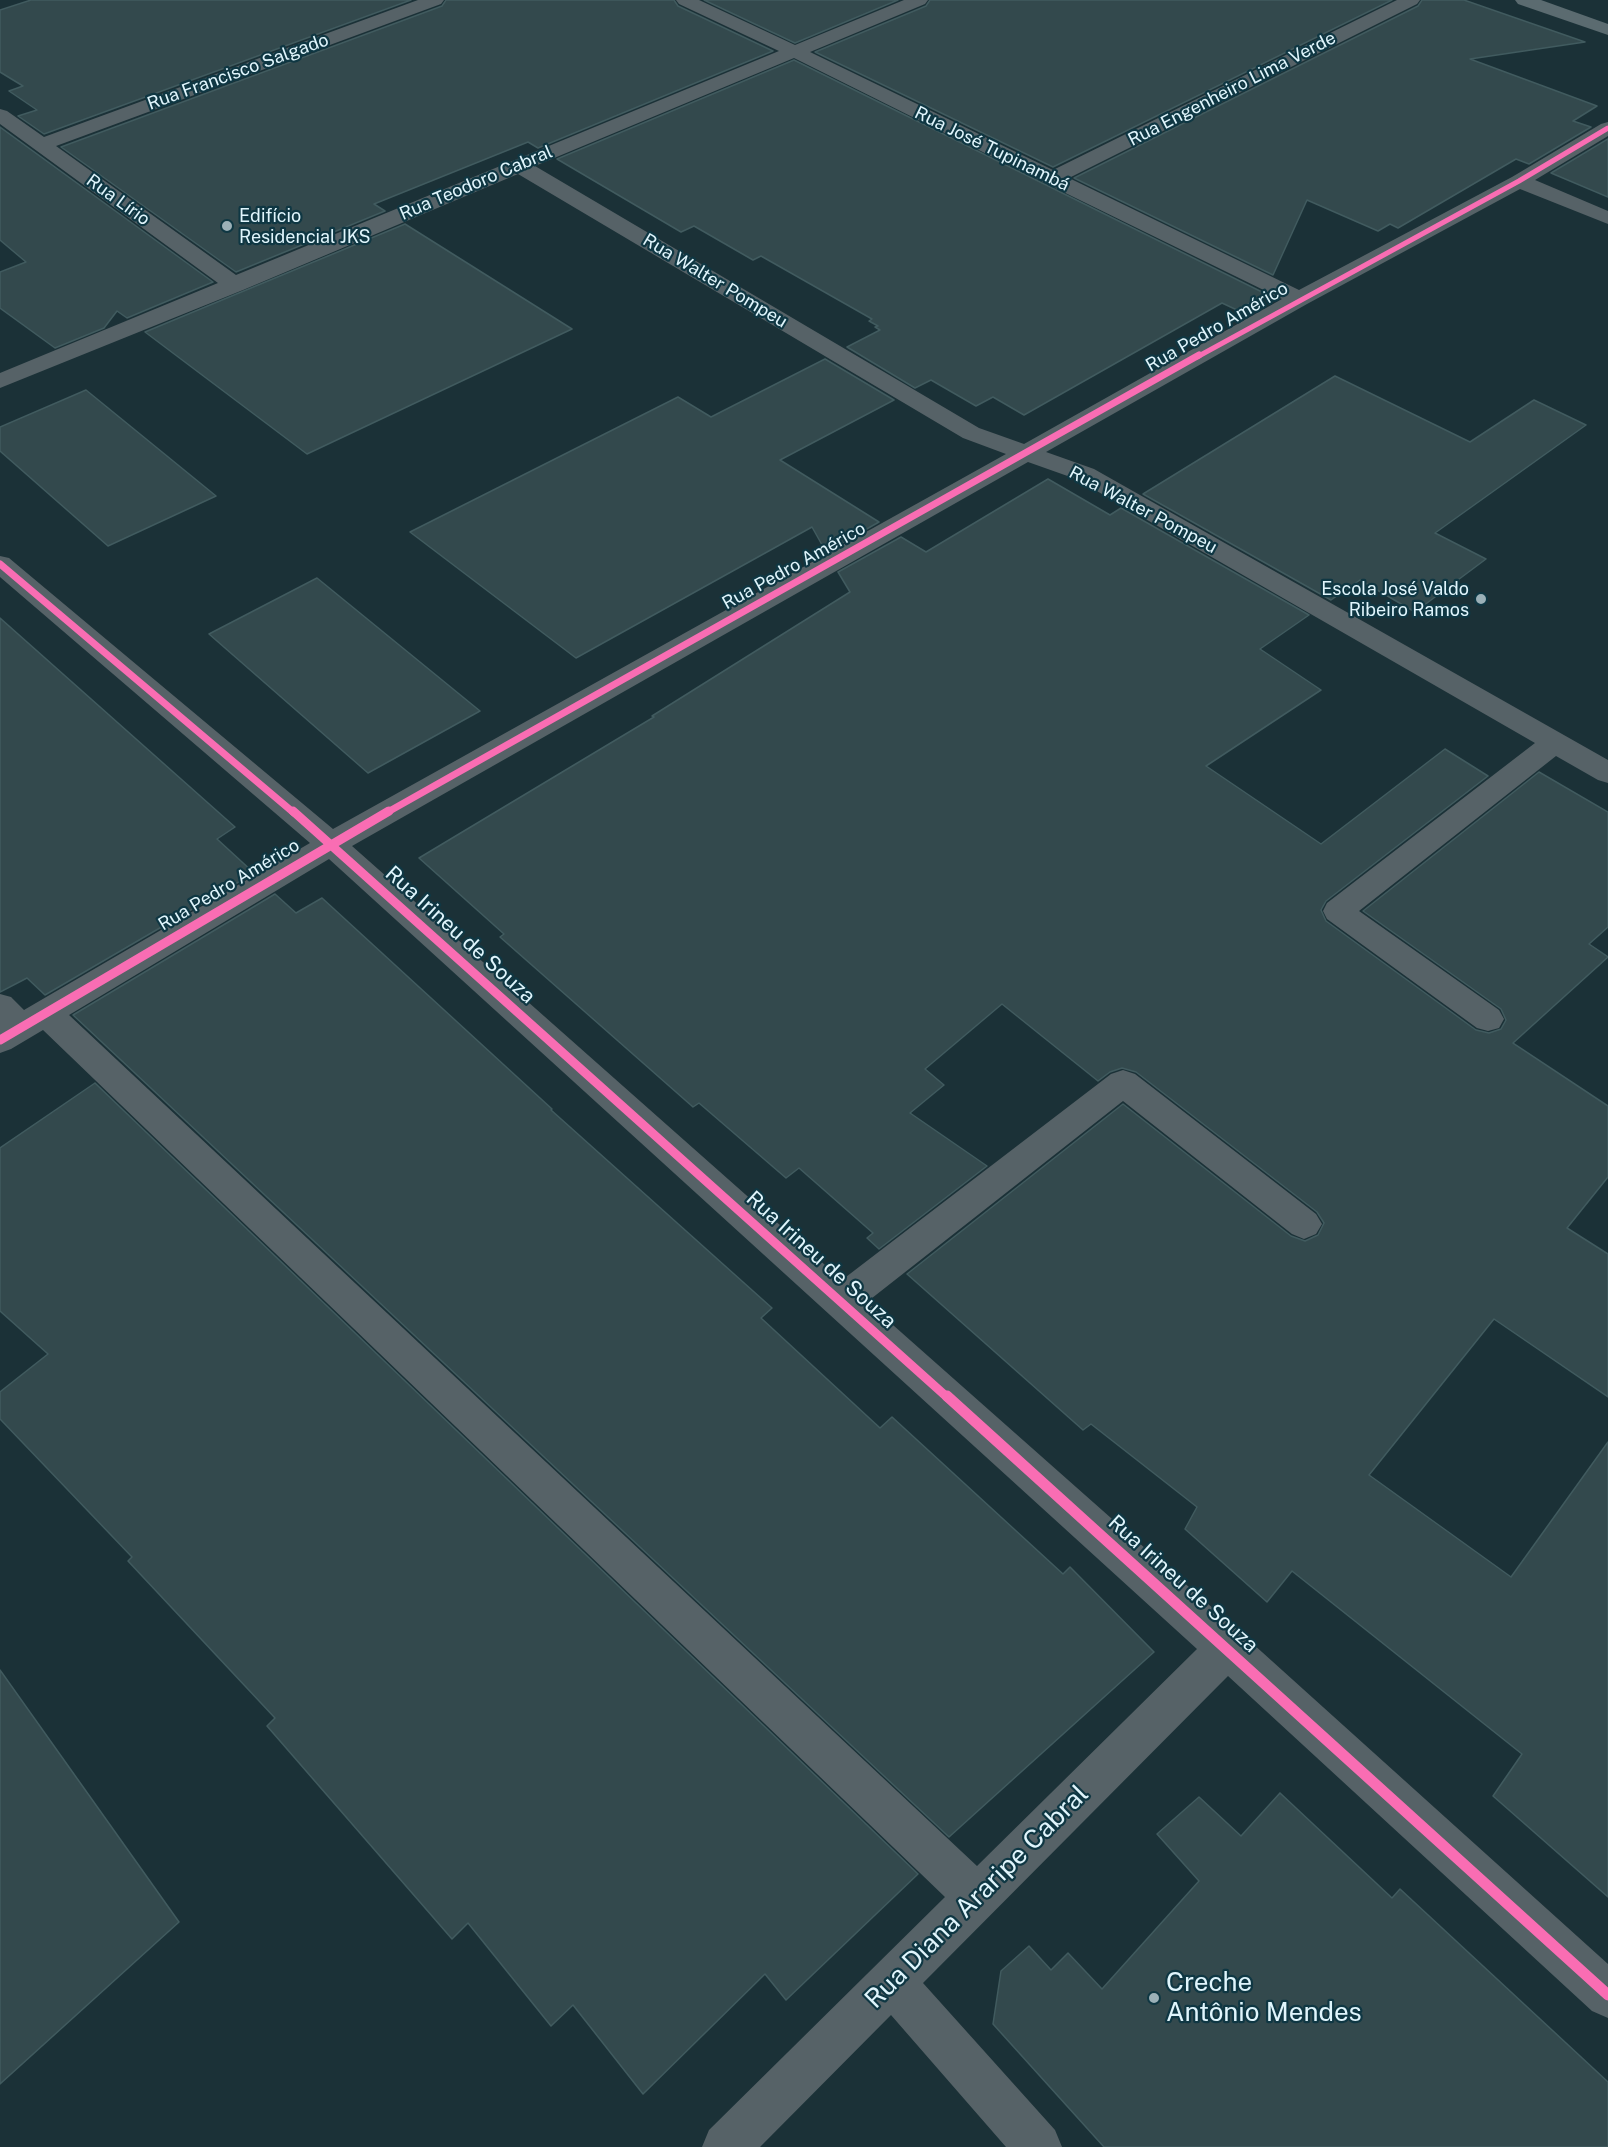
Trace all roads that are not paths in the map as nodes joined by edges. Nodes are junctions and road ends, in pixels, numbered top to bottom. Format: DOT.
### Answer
graph roads {
  1 [pos="435,0"];
  2 [pos="685,0"];
  3 [pos="919,0"];
  4 [pos="1411,0"];
  5 [pos="1524,0"];
  6 [pos="1608,30"];
  7 [pos="794,51"];
  8 [pos="0,115"];
  9 [pos="1608,128"];
  10 [pos="41,144"];
  11 [pos="518,165"];
  12 [pos="1052,179"];
  13 [pos="1519,181"];
  14 [pos="1608,218"];
  15 [pos="236,285"];
  16 [pos="1299,299"];
  17 [pos="0,381"];
  18 [pos="1028,453"];
  19 [pos="0,564"];
  20 [pos="1554,742"];
  21 [pos="1608,773"];
  22 [pos="331,844"];
  23 [pos="1488,1020"];
  24 [pos="17,1022"];
  25 [pos="1304,1224"];
  26 [pos="841,1302"];
  27 [pos="1227,1648"];
  28 [pos="977,1896"];
  29 [pos="892,1982"];
  30 [pos="1608,1995"];
  31 [pos="726,2147"];
  32 [pos="1038,2147"];
  1 -- 10 [label="street, Rua Francisco Salgado"];
  2 -- 7 [label="street, Rua José Tupinambá"];
  3 -- 7 [label="street, Rua Teodoro Cabral"];
  4 -- 12 [label="street, Rua Engenheiro Lima Verde"];
  5 -- 6 [label="main road"];
  7 -- 11 [label="street, Rua Teodoro Cabral"];
  7 -- 12 [label="street, Rua José Tupinambá"];
  8 -- 10 [label="street, Rua Lírio"];
  9 -- 13 [label="street, Rua Pedro Américo"];
  10 -- 15 [label="street, Rua Lírio"];
  11 -- 15 [label="street, Rua Teodoro Cabral"];
  11 -- 18 [label="street, Rua Walter Pompeu"];
  12 -- 16 [label="street, Rua José Tupinambá"];
  13 -- 14 [label="street"];
  13 -- 16 [label="street, Rua Pedro Américo"];
  15 -- 17 [label="street, Rua Teodoro Cabral"];
  16 -- 18 [label="street, Rua Pedro Américo"];
  18 -- 20 [label="street, Rua Walter Pompeu"];
  18 -- 22 [label="street, Rua Pedro Américo"];
  19 -- 22 [label="street, Rua Irineu de Souza"];
  20 -- 21 [label="street, Rua Walter Pompeu"];
  20 -- 23 [label="street"];
  22 -- 24 [label="street, Rua Pedro Américo"];
  22 -- 26 [label="street, Rua Irineu de Souza"];
  24 -- 28 [label="street"];
  25 -- 26 [label="street"];
  26 -- 27 [label="street, Rua Irineu de Souza"];
  27 -- 28 [label="street, Rua Diana Araripe Cabral"];
  27 -- 30 [label="street, Rua Irineu de Souza"];
  28 -- 29 [label="street, Rua Diana Araripe Cabral"];
  29 -- 31 [label="street, Rua Diana Araripe Cabral"];
  29 -- 32 [label="street"];
}
